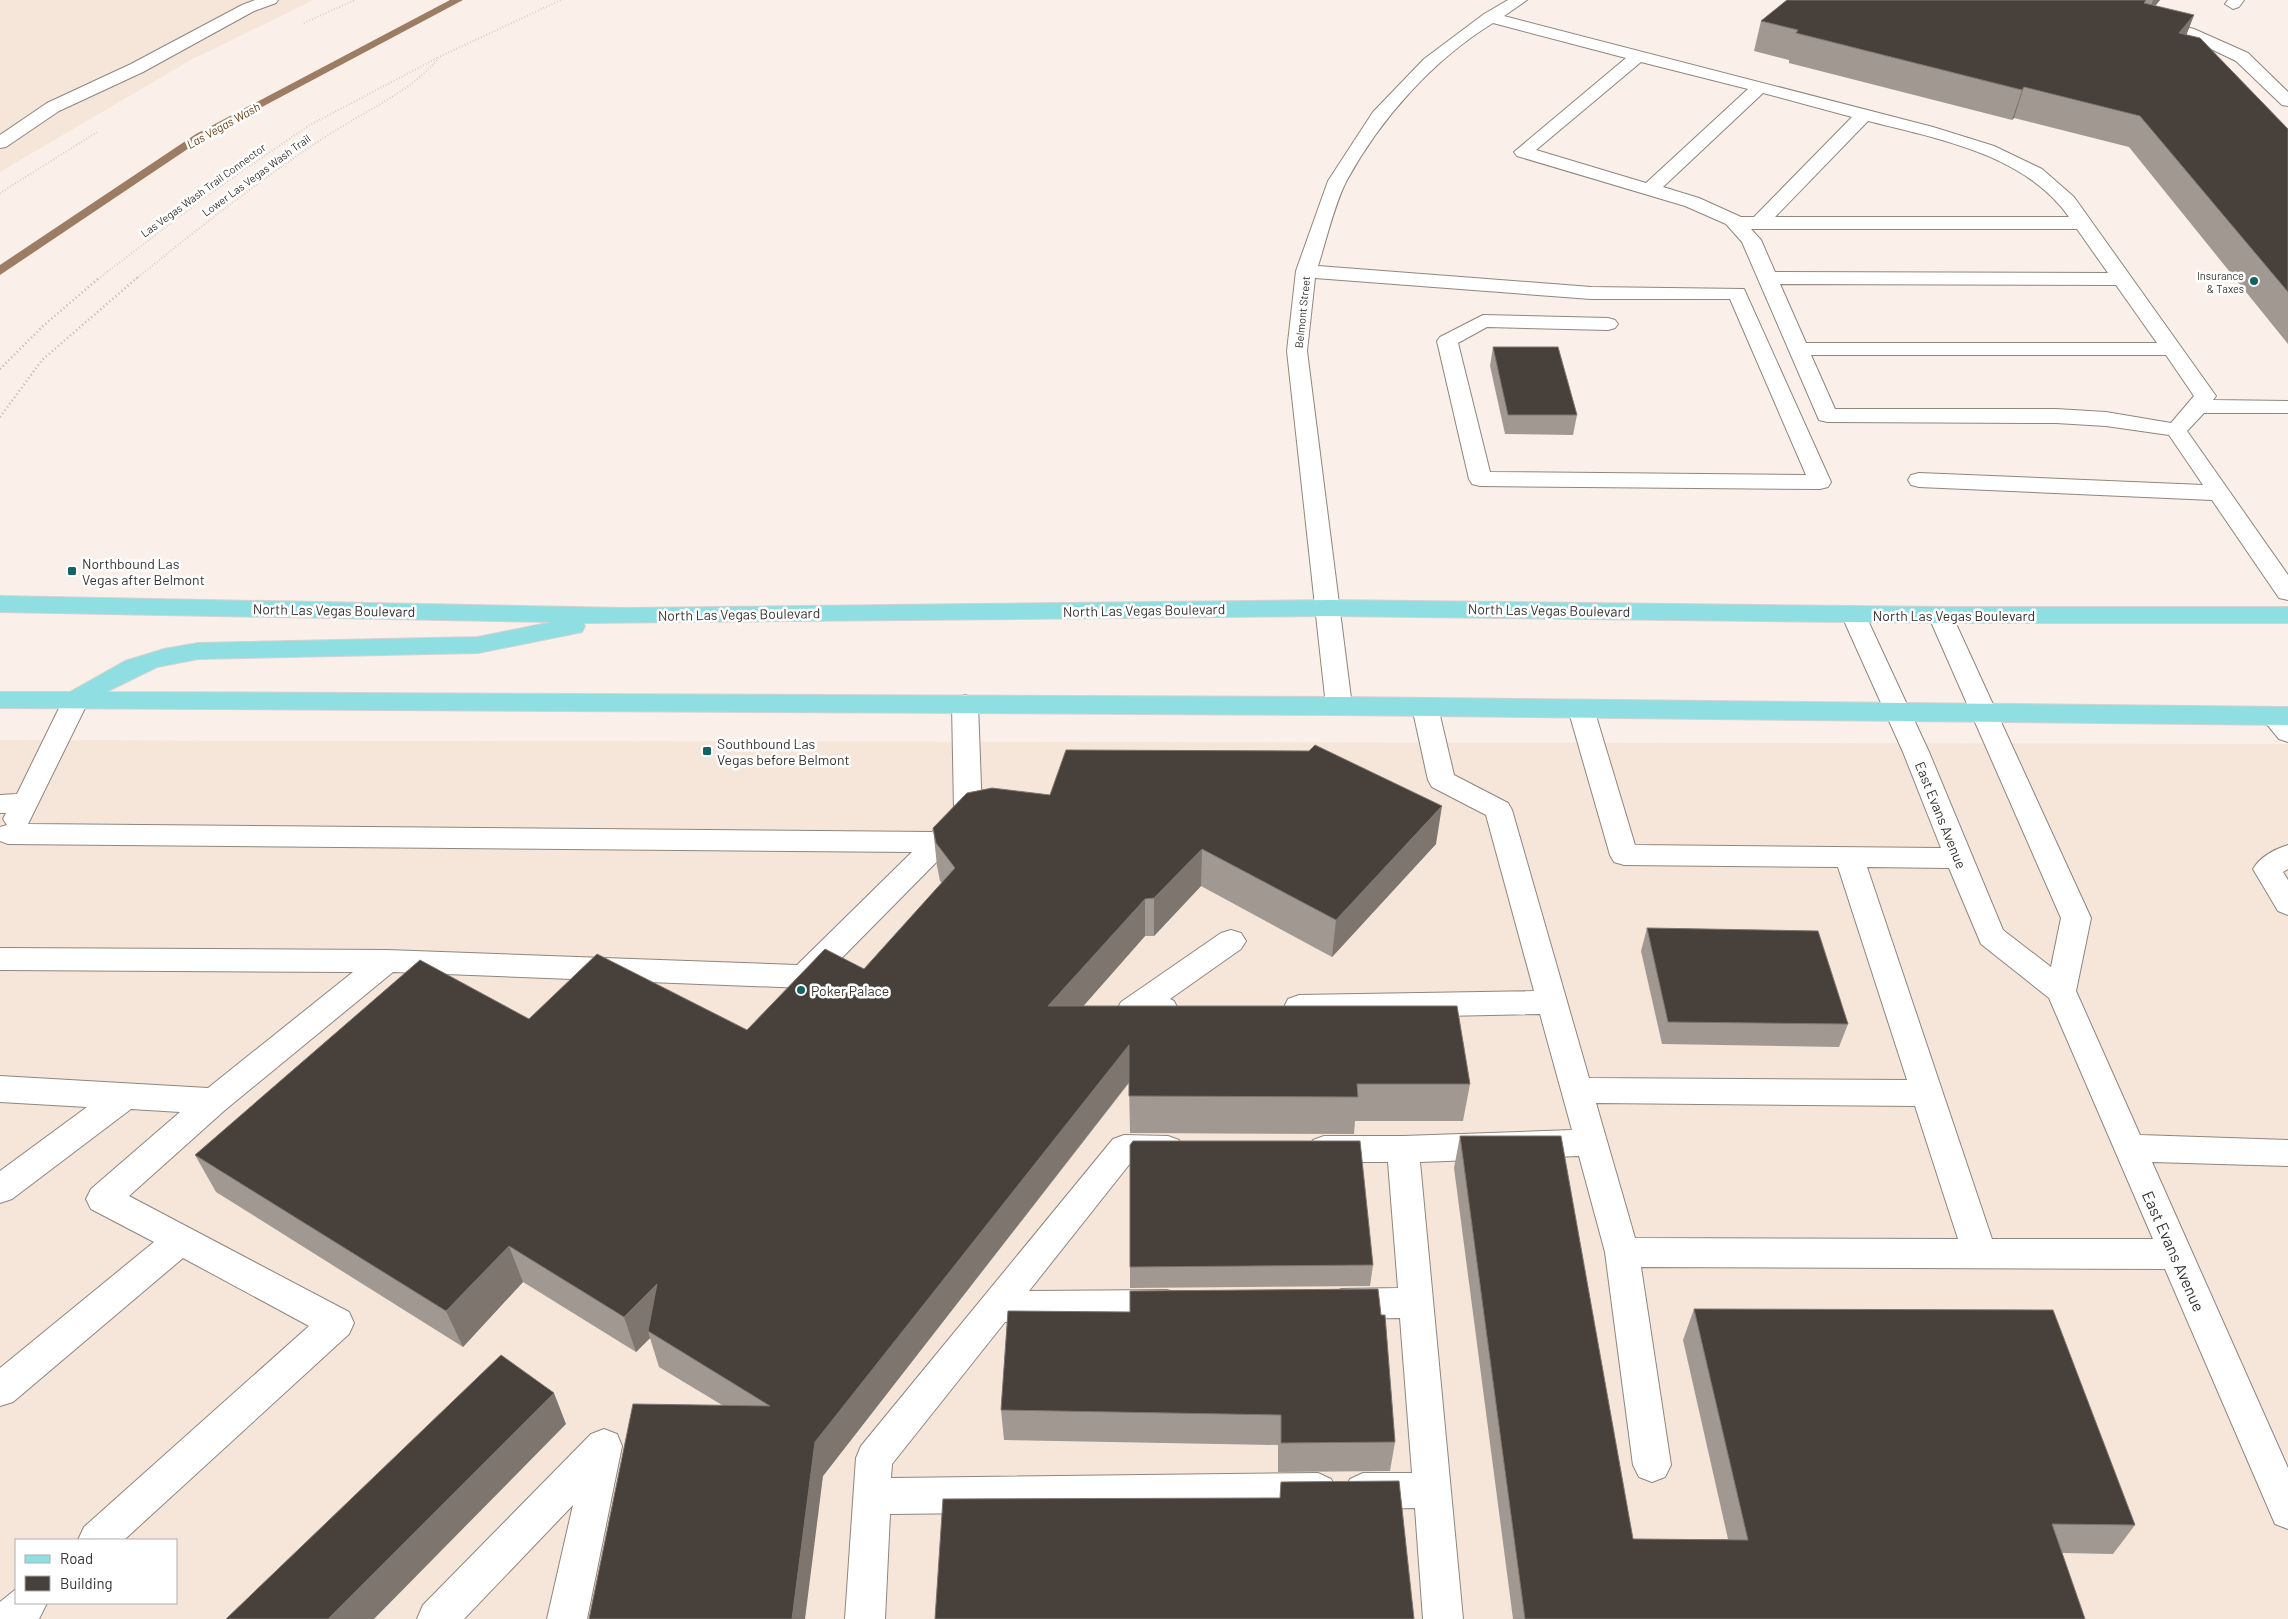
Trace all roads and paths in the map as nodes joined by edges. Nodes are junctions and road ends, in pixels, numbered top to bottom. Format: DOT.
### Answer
graph roads {
  1 [pos="270,0"];
  2 [pos="561,0"];
  3 [pos="1519,0"];
  4 [pos="1490,17"];
  5 [pos="2131,18"];
  6 [pos="440,56"];
  7 [pos="1638,56"];
  8 [pos="1759,88"];
  9 [pos="2288,101"];
  10 [pos="53,107"];
  11 [pos="1864,115"];
  12 [pos="0,130"];
  13 [pos="0,143"];
  14 [pos="1649,190"];
  15 [pos="1736,223"];
  16 [pos="1759,223"];
  17 [pos="2082,223"];
  18 [pos="1306,271"];
  19 [pos="1768,278"];
  20 [pos="2122,280"];
  21 [pos="1608,324"];
  22 [pos="1799,349"];
  23 [pos="2172,349"];
  24 [pos="0,369"];
  25 [pos="2198,406"];
  26 [pos="2288,406"];
  27 [pos="0,417"];
  28 [pos="2176,430"];
  29 [pos="1919,480"];
  30 [pos="2219,493"];
  31 [pos="2288,593"];
  32 [pos="0,604"];
  33 [pos="1329,608"];
  34 [pos="1852,614"];
  35 [pos="1940,615"];
  36 [pos="2288,615"];
  37 [pos="626,616"];
  38 [pos="0,700"];
  39 [pos="76,700"];
  40 [pos="965,704"];
  41 [pos="1339,706"];
  42 [pos="1425,707"];
  43 [pos="1581,709"];
  44 [pos="1898,714"];
  45 [pos="1984,714"];
  46 [pos="2283,721"];
  47 [pos="13,804"];
  48 [pos="4,842"];
  49 [pos="938,842"];
  50 [pos="2288,855"];
  51 [pos="1849,857"];
  52 [pos="1958,858"];
  53 [pos="2288,904"];
  54 [pos="1231,941"];
  55 [pos="0,959"];
  56 [pos="387,961"];
  57 [pos="2061,991"];
  58 [pos="1552,1002"];
  59 [pos="1269,1007"];
  60 [pos="1191,1008"];
  61 [pos="0,1089"];
  62 [pos="1577,1090"];
  63 [pos="1927,1093"];
  64 [pos="125,1096"];
  65 [pos="214,1101"];
  66 [pos="1592,1142"];
  67 [pos="2130,1148"];
  68 [pos="1204,1149"];
  69 [pos="1293,1149"];
  70 [pos="1403,1149"];
  71 [pos="2288,1153"];
  72 [pos="0,1189"];
  73 [pos="181,1240"];
  74 [pos="1622,1252"];
  75 [pos="1980,1253"];
  76 [pos="2176,1254"];
  77 [pos="1416,1303"];
  78 [pos="1316,1304"];
  79 [pos="1196,1305"];
  80 [pos="997,1307"];
  81 [pos="0,1390"];
  82 [pos="1652,1464"];
  83 [pos="1432,1490"];
  84 [pos="872,1496"];
  85 [pos="2288,1512"];
  86 [pos="99,1539"];
  87 [pos="27,1604"];
  88 [pos="10,1619"];
  89 [pos="437,1619"];
  90 [pos="567,1619"];
  91 [pos="865,1619"];
  92 [pos="1443,1619"];
  1 -- 10 [label="street"];
  2 -- 6 [label="path, Lower Las Vegas Wash Trail"];
  3 -- 4 [label="street, Belmont Street"];
  4 -- 7 [label="street"];
  4 -- 18 [label="street, Belmont Street"];
  5 -- 9 [label="street"];
  6 -- 24 [label="path, Las Vegas Wash Trail Connector"];
  6 -- 27 [label="path, Lower Las Vegas Wash Trail"];
  7 -- 8 [label="street"];
  7 -- 14 [label="street"];
  8 -- 11 [label="street"];
  8 -- 14 [label="street"];
  10 -- 12 [label="street"];
  10 -- 13 [label="street"];
  11 -- 16 [label="street"];
  11 -- 17 [label="street"];
  14 -- 15 [label="street"];
  15 -- 16 [label="street"];
  15 -- 19 [label="street"];
  16 -- 17 [label="street"];
  17 -- 20 [label="street"];
  18 -- 21 [label="street"];
  18 -- 33 [label="street, Belmont Street"];
  19 -- 20 [label="street"];
  19 -- 22 [label="street"];
  20 -- 23 [label="street"];
  22 -- 23 [label="street"];
  22 -- 28 [label="street"];
  23 -- 25 [label="street"];
  25 -- 26 [label="street"];
  25 -- 28 [label="street"];
  28 -- 30 [label="street"];
  29 -- 30 [label="street"];
  30 -- 31 [label="street"];
  32 -- 37 [label="main road, North Las Vegas Boulevard"];
  33 -- 34 [label="main road, North Las Vegas Boulevard"];
  33 -- 37 [label="main road, North Las Vegas Boulevard"];
  33 -- 41 [label="street, Belmont Street"];
  34 -- 35 [label="main road, North Las Vegas Boulevard"];
  34 -- 44 [label="street, East Evans Avenue"];
  35 -- 36 [label="main road, North Las Vegas Boulevard"];
  35 -- 45 [label="street"];
  37 -- 39 [label="main road"];
  38 -- 39 [label="main road"];
  39 -- 40 [label="main road"];
  39 -- 47 [label="street"];
  40 -- 41 [label="main road"];
  40 -- 49 [label="street"];
  41 -- 42 [label="main road"];
  42 -- 43 [label="main road"];
  42 -- 58 [label="street"];
  43 -- 44 [label="main road"];
  43 -- 51 [label="street"];
  44 -- 45 [label="main road"];
  44 -- 52 [label="street, East Evans Avenue"];
  45 -- 46 [label="main road"];
  45 -- 57 [label="street"];
  47 -- 48 [label="street"];
  48 -- 49 [label="street"];
  49 -- 56 [label="street"];
  50 -- 53 [label="street"];
  51 -- 52 [label="street"];
  51 -- 63 [label="street"];
  52 -- 57 [label="street, East Evans Avenue"];
  54 -- 60 [label="street"];
  55 -- 56 [label="street"];
  56 -- 65 [label="street"];
  57 -- 67 [label="street, East Evans Avenue"];
  58 -- 59 [label="street"];
  58 -- 62 [label="street"];
  61 -- 64 [label="street"];
  62 -- 63 [label="street"];
  62 -- 66 [label="street"];
  63 -- 75 [label="street"];
  64 -- 65 [label="street"];
  64 -- 72 [label="street"];
  65 -- 73 [label="street"];
  66 -- 70 [label="street"];
  66 -- 74 [label="street"];
  67 -- 71 [label="street"];
  67 -- 76 [label="street, East Evans Avenue"];
  68 -- 80 [label="street"];
  69 -- 70 [label="street"];
  70 -- 77 [label="street"];
  73 -- 81 [label="street"];
  73 -- 86 [label="street"];
  74 -- 75 [label="street"];
  74 -- 82 [label="street"];
  75 -- 76 [label="street"];
  76 -- 85 [label="street, East Evans Avenue"];
  77 -- 78 [label="street"];
  77 -- 83 [label="street"];
  79 -- 80 [label="street"];
  80 -- 84 [label="street"];
  83 -- 84 [label="street"];
  83 -- 92 [label="street"];
  84 -- 91 [label="street"];
  87 -- 88 [label="street"];
  89 -- 90 [label="street"];
}
